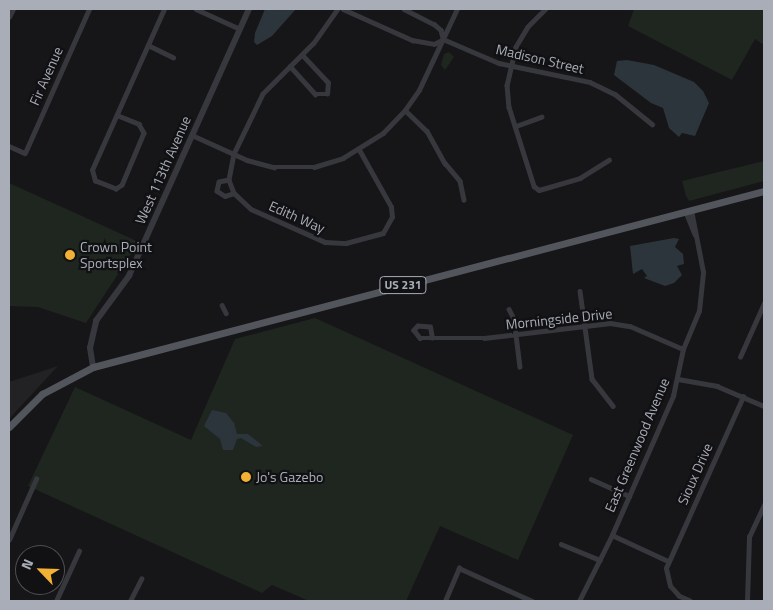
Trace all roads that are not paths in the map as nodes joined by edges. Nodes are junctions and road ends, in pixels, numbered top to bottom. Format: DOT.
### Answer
graph roads {
  1 [pos="13,9"];
  2 [pos="89,9"];
  3 [pos="164,9"];
  4 [pos="196,9"];
  5 [pos="249,9"];
  6 [pos="338,9"];
  7 [pos="343,9"];
  8 [pos="404,9"];
  9 [pos="457,9"];
  10 [pos="546,9"];
  11 [pos="9,17"];
  12 [pos="240,29"];
  13 [pos="443,39"];
  14 [pos="148,45"];
  15 [pos="303,56"];
  16 [pos="174,57"];
  17 [pos="510,65"];
  18 [pos="290,66"];
  19 [pos="405,110"];
  20 [pos="117,115"];
  21 [pos="541,117"];
  22 [pos="652,124"];
  23 [pos="516,126"];
  24 [pos="192,135"];
  25 [pos="9,146"];
  26 [pos="359,150"];
  27 [pos="234,154"];
  28 [pos="610,160"];
  29 [pos="230,180"];
  30 [pos="764,192"];
  31 [pos="234,193"];
  32 [pos="464,200"];
  33 [pos="689,211"];
  34 [pos="580,291"];
  35 [pos="764,303"];
  36 [pos="222,305"];
  37 [pos="509,309"];
  38 [pos="226,313"];
  39 [pos="759,316"];
  40 [pos="764,318"];
  41 [pos="584,326"];
  42 [pos="517,335"];
  43 [pos="432,338"];
  44 [pos="684,349"];
  45 [pos="740,357"];
  46 [pos="93,367"];
  47 [pos="520,367"];
  48 [pos="678,379"];
  49 [pos="743,397"];
  50 [pos="613,406"];
  51 [pos="764,406"];
  52 [pos="9,427"];
  53 [pos="36,479"];
  54 [pos="591,479"];
  55 [pos="629,496"];
  56 [pos="764,505"];
  57 [pos="612,535"];
  58 [pos="9,540"];
  59 [pos="561,544"];
  60 [pos="79,550"];
  61 [pos="600,560"];
  62 [pos="668,561"];
  63 [pos="140,579"];
  64 [pos="56,601"];
  65 [pos="130,601"];
  66 [pos="444,601"];
  67 [pos="532,601"];
  68 [pos="579,601"];
  69 [pos="690,601"];
  70 [pos="747,601"];
  1 -- 11 [label="street"];
  2 -- 25 [label="street, Fir Avenue"];
  3 -- 14 [label="street"];
  4 -- 12 [label="street"];
  5 -- 12 [label="street, West 113th Avenue"];
  6 -- 15 [label="street, Edith Way"];
  7 -- 13 [label="street"];
  8 -- 13 [label="street, Madison Street"];
  9 -- 13 [label="street"];
  10 -- 17 [label="street"];
  12 -- 24 [label="street, West 113th Avenue"];
  13 -- 17 [label="street, Madison Street"];
  13 -- 19 [label="street"];
  14 -- 16 [label="street"];
  14 -- 20 [label="street"];
  15 -- 18 [label="street, Edith Way"];
  15 -- 18 [label="street"];
  17 -- 22 [label="street, Madison Street"];
  17 -- 23 [label="street"];
  18 -- 27 [label="street, Edith Way"];
  19 -- 26 [label="street"];
  19 -- 32 [label="street"];
  20 -- 20 [label="street"];
  21 -- 23 [label="street"];
  23 -- 28 [label="street"];
  24 -- 27 [label="street"];
  24 -- 46 [label="street, West 113th Avenue"];
  26 -- 27 [label="street"];
  26 -- 31 [label="street, Edith Way"];
  27 -- 29 [label="street, Edith Way"];
  29 -- 31 [label="street, Edith Way"];
  29 -- 31 [label="street, Edith Way"];
  30 -- 33 [label="main road, US 231"];
  33 -- 44 [label="street, East Greenwood Avenue"];
  33 -- 46 [label="main road, US 231"];
  34 -- 41 [label="street"];
  35 -- 39 [label="street"];
  36 -- 38 [label="street"];
  37 -- 42 [label="street"];
  39 -- 40 [label="street"];
  39 -- 45 [label="street"];
  41 -- 42 [label="street, Morningside Drive"];
  41 -- 44 [label="street, Morningside Drive"];
  41 -- 50 [label="street"];
  42 -- 43 [label="street, Morningside Drive"];
  42 -- 47 [label="street"];
  44 -- 48 [label="street, East Greenwood Avenue"];
  46 -- 52 [label="main road, US 231"];
  48 -- 49 [label="street"];
  48 -- 55 [label="street, East Greenwood Avenue"];
  49 -- 51 [label="street"];
  49 -- 62 [label="street, Sioux Drive"];
  53 -- 58 [label="street"];
  54 -- 55 [label="street"];
  55 -- 57 [label="street, East Greenwood Avenue"];
  56 -- 70 [label="street"];
  57 -- 61 [label="street, East Greenwood Avenue"];
  57 -- 62 [label="street"];
  59 -- 61 [label="street"];
  60 -- 64 [label="street"];
  61 -- 68 [label="street, East Greenwood Avenue"];
  62 -- 69 [label="street"];
  63 -- 65 [label="street"];
  66 -- 67 [label="street"];
}
